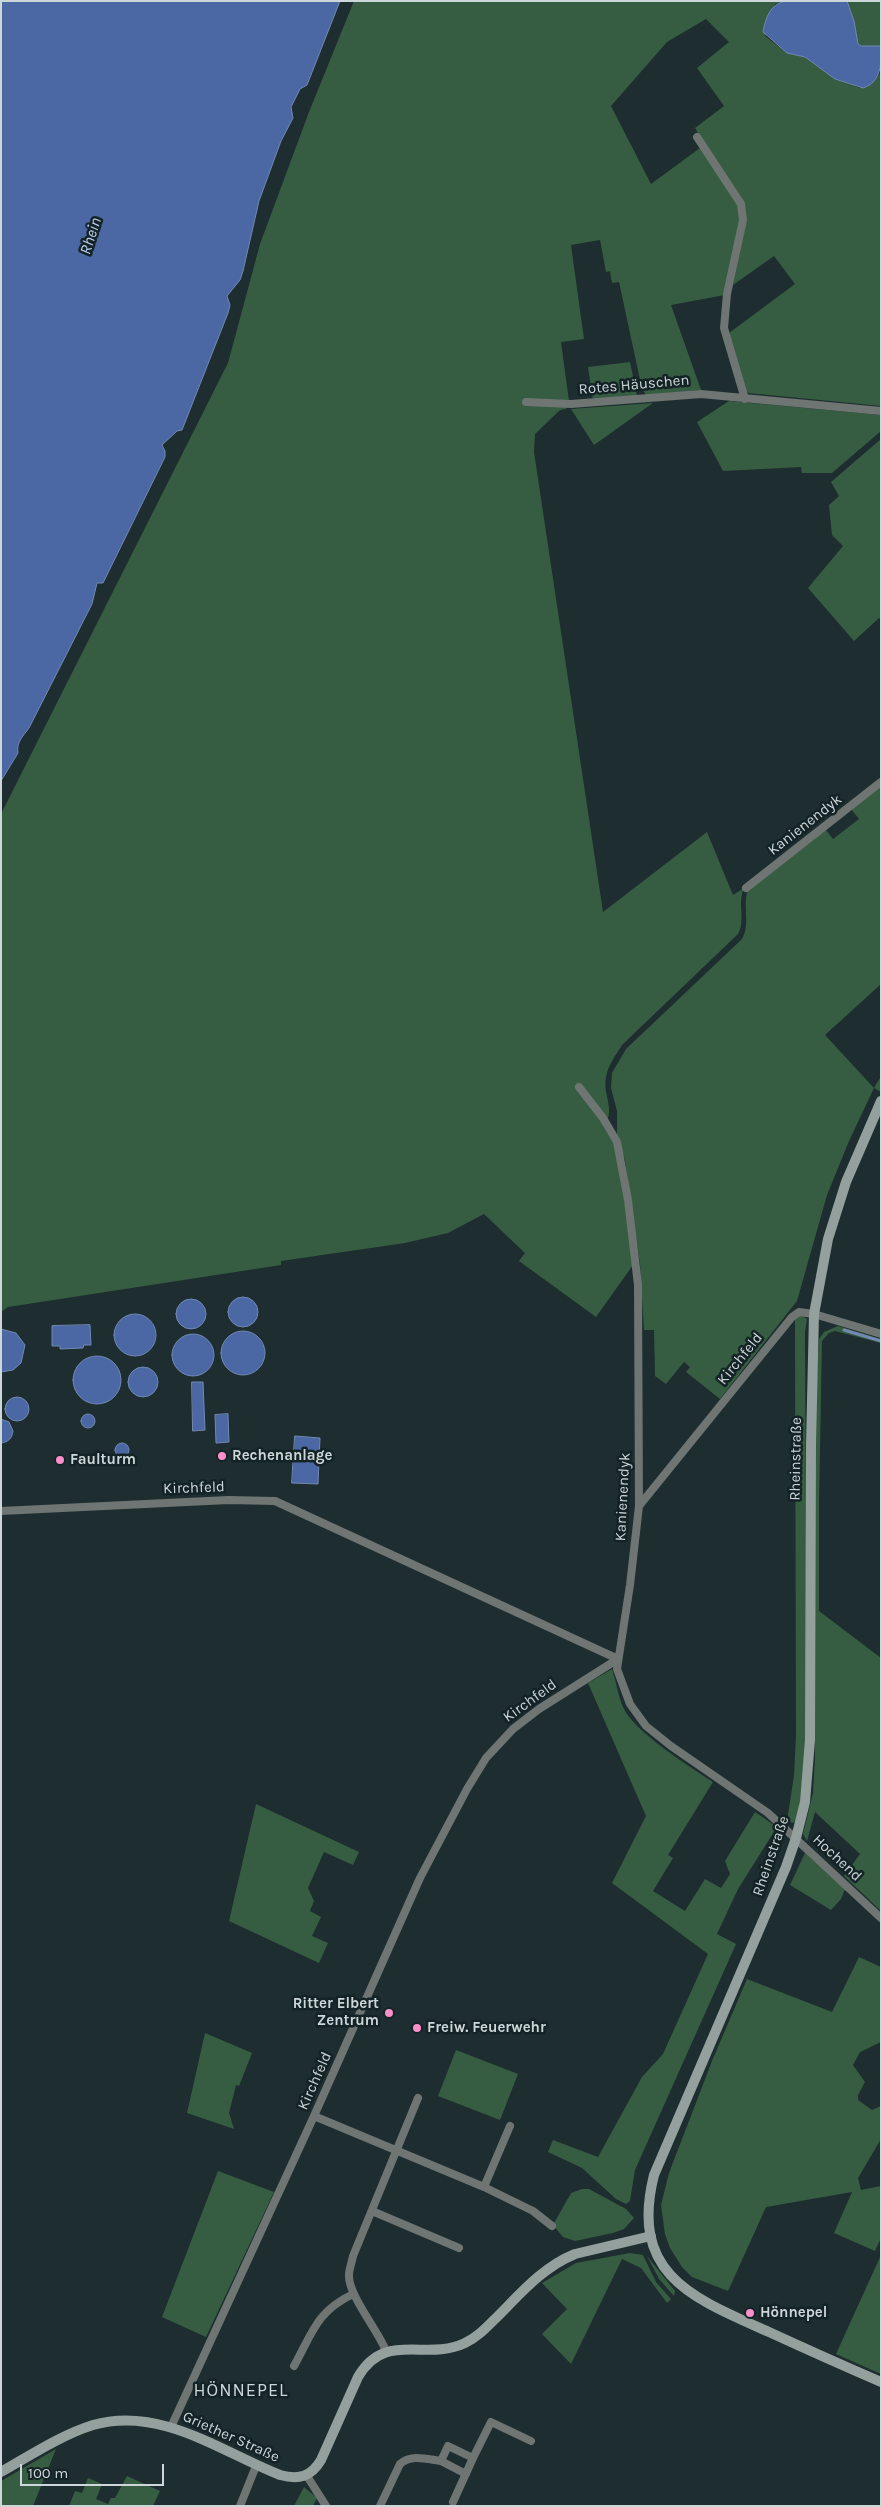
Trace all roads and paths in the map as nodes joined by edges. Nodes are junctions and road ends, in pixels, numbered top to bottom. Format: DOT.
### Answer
graph roads {
  1 [pos="697,137"];
  2 [pos="745,399"];
  3 [pos="526,402"];
  4 [pos="881,411"];
  5 [pos="881,782"];
  6 [pos="746,888"];
  7 [pos="579,1087"];
  8 [pos="881,1101"];
  9 [pos="814,1314"];
  10 [pos="881,1334"];
  11 [pos="639,1506"];
  12 [pos="1,1511"];
  13 [pos="618,1660"];
  14 [pos="796,1838"];
  15 [pos="881,1918"];
  16 [pos="418,2098"];
  17 [pos="314,2116"];
  18 [pos="510,2126"];
  19 [pos="398,2151"];
  20 [pos="484,2187"];
  21 [pos="372,2211"];
  22 [pos="552,2226"];
  23 [pos="651,2236"];
  24 [pos="459,2248"];
  25 [pos="353,2294"];
  26 [pos="386,2351"];
  27 [pos="294,2366"];
  28 [pos="881,2382"];
  29 [pos="171,2427"];
  30 [pos="531,2441"];
  31 [pos="473,2458"];
  32 [pos="440,2461"];
  33 [pos="256,2466"];
  34 [pos="1,2472"];
  35 [pos="466,2474"];
  36 [pos="307,2476"];
  37 [pos="453,2502"];
  38 [pos="240,2506"];
  39 [pos="326,2506"];
  40 [pos="380,2506"];
  1 -- 2 [label="street"];
  2 -- 3 [label="street, Rotes Häuschen"];
  2 -- 4 [label="street, Rotes Häuschen"];
  5 -- 6 [label="street, Kanienendyk"];
  7 -- 11 [label="street, Kanienendyk"];
  8 -- 9 [label="main road, Rheinstraße"];
  9 -- 10 [label="street"];
  9 -- 11 [label="street, Kirchfeld"];
  9 -- 14 [label="main road, Rheinstraße"];
  11 -- 13 [label="street, Kanienendyk"];
  12 -- 13 [label="street, Kirchfeld"];
  13 -- 14 [label="street, Kanienendyk"];
  13 -- 17 [label="street, Kirchfeld"];
  14 -- 15 [label="street, Hochend"];
  14 -- 23 [label="main road, Rheinstraße"];
  16 -- 19 [label="street"];
  17 -- 19 [label="street"];
  17 -- 29 [label="street, Kirchfeld"];
  18 -- 20 [label="street"];
  19 -- 20 [label="street"];
  19 -- 21 [label="street"];
  20 -- 22 [label="street"];
  21 -- 24 [label="street"];
  21 -- 25 [label="street"];
  23 -- 26 [label="main road"];
  23 -- 28 [label="main road, Rheinstraße"];
  25 -- 26 [label="street"];
  25 -- 27 [label="street"];
  26 -- 36 [label="main road"];
  29 -- 33 [label="main road, Griether Straße"];
  29 -- 34 [label="main road, Griether Straße"];
  30 -- 31 [label="street"];
  31 -- 32 [label="street"];
  31 -- 35 [label="street"];
  32 -- 35 [label="street"];
  32 -- 40 [label="street"];
  33 -- 36 [label="main road, Griether Straße"];
  33 -- 38 [label="street"];
  35 -- 37 [label="street"];
  36 -- 39 [label="street"];
}
